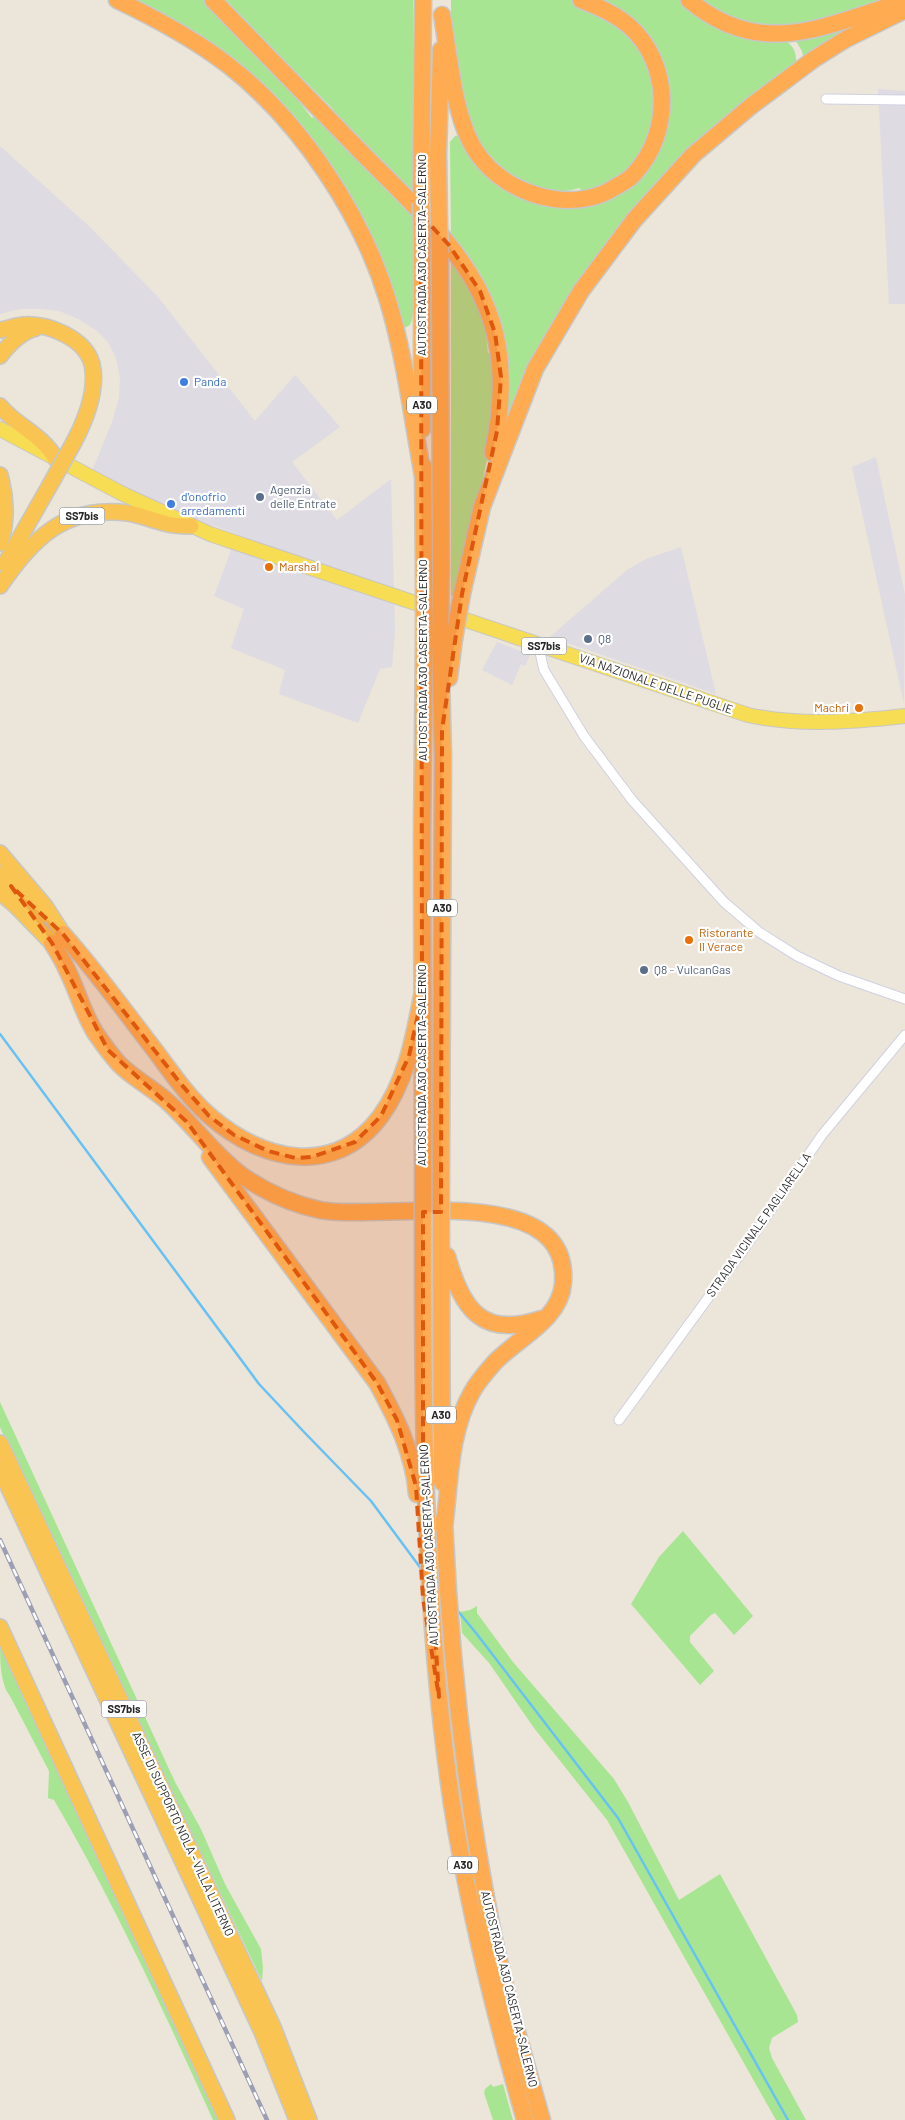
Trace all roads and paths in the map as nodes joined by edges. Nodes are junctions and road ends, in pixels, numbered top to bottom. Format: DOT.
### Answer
graph roads {
  1 [pos="117,0"];
  2 [pos="214,0"];
  3 [pos="581,0"];
  4 [pos="689,0"];
  5 [pos="905,1"];
  6 [pos="424,2"];
  7 [pos="442,6"];
  8 [pos="905,10"];
  9 [pos="826,99"];
  10 [pos="905,100"];
  11 [pos="37,327"];
  12 [pos="0,330"];
  13 [pos="0,356"];
  14 [pos="0,406"];
  15 [pos="0,429"];
  16 [pos="55,458"];
  17 [pos="0,474"];
  18 [pos="423,476"];
  19 [pos="482,507"];
  20 [pos="191,526"];
  21 [pos="0,543"];
  22 [pos="9,558"];
  23 [pos="0,572"];
  24 [pos="0,581"];
  25 [pos="0,586"];
  26 [pos="439,641"];
  27 [pos="538,644"];
  28 [pos="905,716"];
  29 [pos="0,853"];
  30 [pos="0,874"];
  31 [pos="6,889"];
  32 [pos="58,938"];
  33 [pos="422,996"];
  34 [pos="905,999"];
  35 [pos="905,1035"];
  36 [pos="181,1084"];
  37 [pos="186,1122"];
  38 [pos="213,1147"];
  39 [pos="441,1236"];
  40 [pos="546,1318"];
  41 [pos="619,1420"];
  42 [pos="0,1443"];
  43 [pos="0,1469"];
  44 [pos="444,1528"];
  45 [pos="423,1537"];
  46 [pos="0,1627"];
  47 [pos="244,1977"];
  48 [pos="227,2120"];
  49 [pos="297,2120"];
  50 [pos="309,2120"];
  51 [pos="525,2120"];
  52 [pos="542,2120"];
  1 -- 18 [label="highway"];
  2 -- 19 [label="highway"];
  3 -- 7 [label="highway"];
  4 -- 5 [label="highway"];
  6 -- 18 [label="highway, AUTOSTRADA A30 CASERTA-SALERNO / A30, bridge"];
  7 -- 26 [label="highway, AUTOSTRADA A30 CASERTA-SALERNO / A30, bridge"];
  8 -- 19 [label="highway"];
  9 -- 10 [label="street"];
  11 -- 12 [label="highway"];
  11 -- 13 [label="highway"];
  11 -- 22 [label="highway, bridge"];
  14 -- 16 [label="highway, SS7bis"];
  15 -- 16 [label="main road, VIA NAZIONALE DELLE PUGLIE / SS7bis"];
  16 -- 20 [label="main road, VIA NAZIONALE DELLE PUGLIE / SS7bis"];
  17 -- 21 [label="highway"];
  18 -- 26 [label="highway, AUTOSTRADA A30 CASERTA-SALERNO / A30, bridge"];
  19 -- 26 [label="highway, bridge"];
  20 -- 25 [label="highway, SS7bis"];
  20 -- 27 [label="main road, VIA NAZIONALE DELLE PUGLIE / SS7bis"];
  22 -- 23 [label="highway"];
  22 -- 24 [label="highway"];
  26 -- 33 [label="highway, AUTOSTRADA A30 CASERTA-SALERNO / A30"];
  26 -- 39 [label="highway, AUTOSTRADA A30 CASERTA-SALERNO / A30, bridge"];
  27 -- 28 [label="main road, VIA NAZIONALE DELLE PUGLIE / SS7bis"];
  27 -- 34 [label="street"];
  29 -- 32 [label="highway"];
  30 -- 31 [label="highway"];
  31 -- 32 [label="highway"];
  32 -- 36 [label="highway"];
  32 -- 37 [label="highway"];
  33 -- 36 [label="highway"];
  33 -- 45 [label="highway, AUTOSTRADA A30 CASERTA-SALERNO / A30, bridge"];
  35 -- 41 [label="street, STRADA VICINALE PAGLIARELLA"];
  36 -- 38 [label="highway"];
  37 -- 38 [label="highway"];
  37 -- 45 [label="highway"];
  38 -- 40 [label="highway"];
  39 -- 40 [label="highway"];
  39 -- 44 [label="highway, AUTOSTRADA A30 CASERTA-SALERNO / A30"];
  40 -- 44 [label="highway"];
  42 -- 47 [label="highway, ASSE DI SUPPORTO NOLA - VILLA LITERNO / SS7bis"];
  43 -- 47 [label="highway, ASSE DI SUPPORTO NOLA - VILLA LITERNO / SS7bis"];
  44 -- 52 [label="highway, AUTOSTRADA A30 CASERTA-SALERNO / A30"];
  45 -- 51 [label="highway, AUTOSTRADA A30 CASERTA-SALERNO / A30"];
  46 -- 48 [label="highway"];
  47 -- 49 [label="highway, ASSE DI SUPPORTO NOLA - VILLA LITERNO / SS7bis"];
  47 -- 50 [label="highway, ASSE DI SUPPORTO NOLA - VILLA LITERNO / SS7bis"];
}
